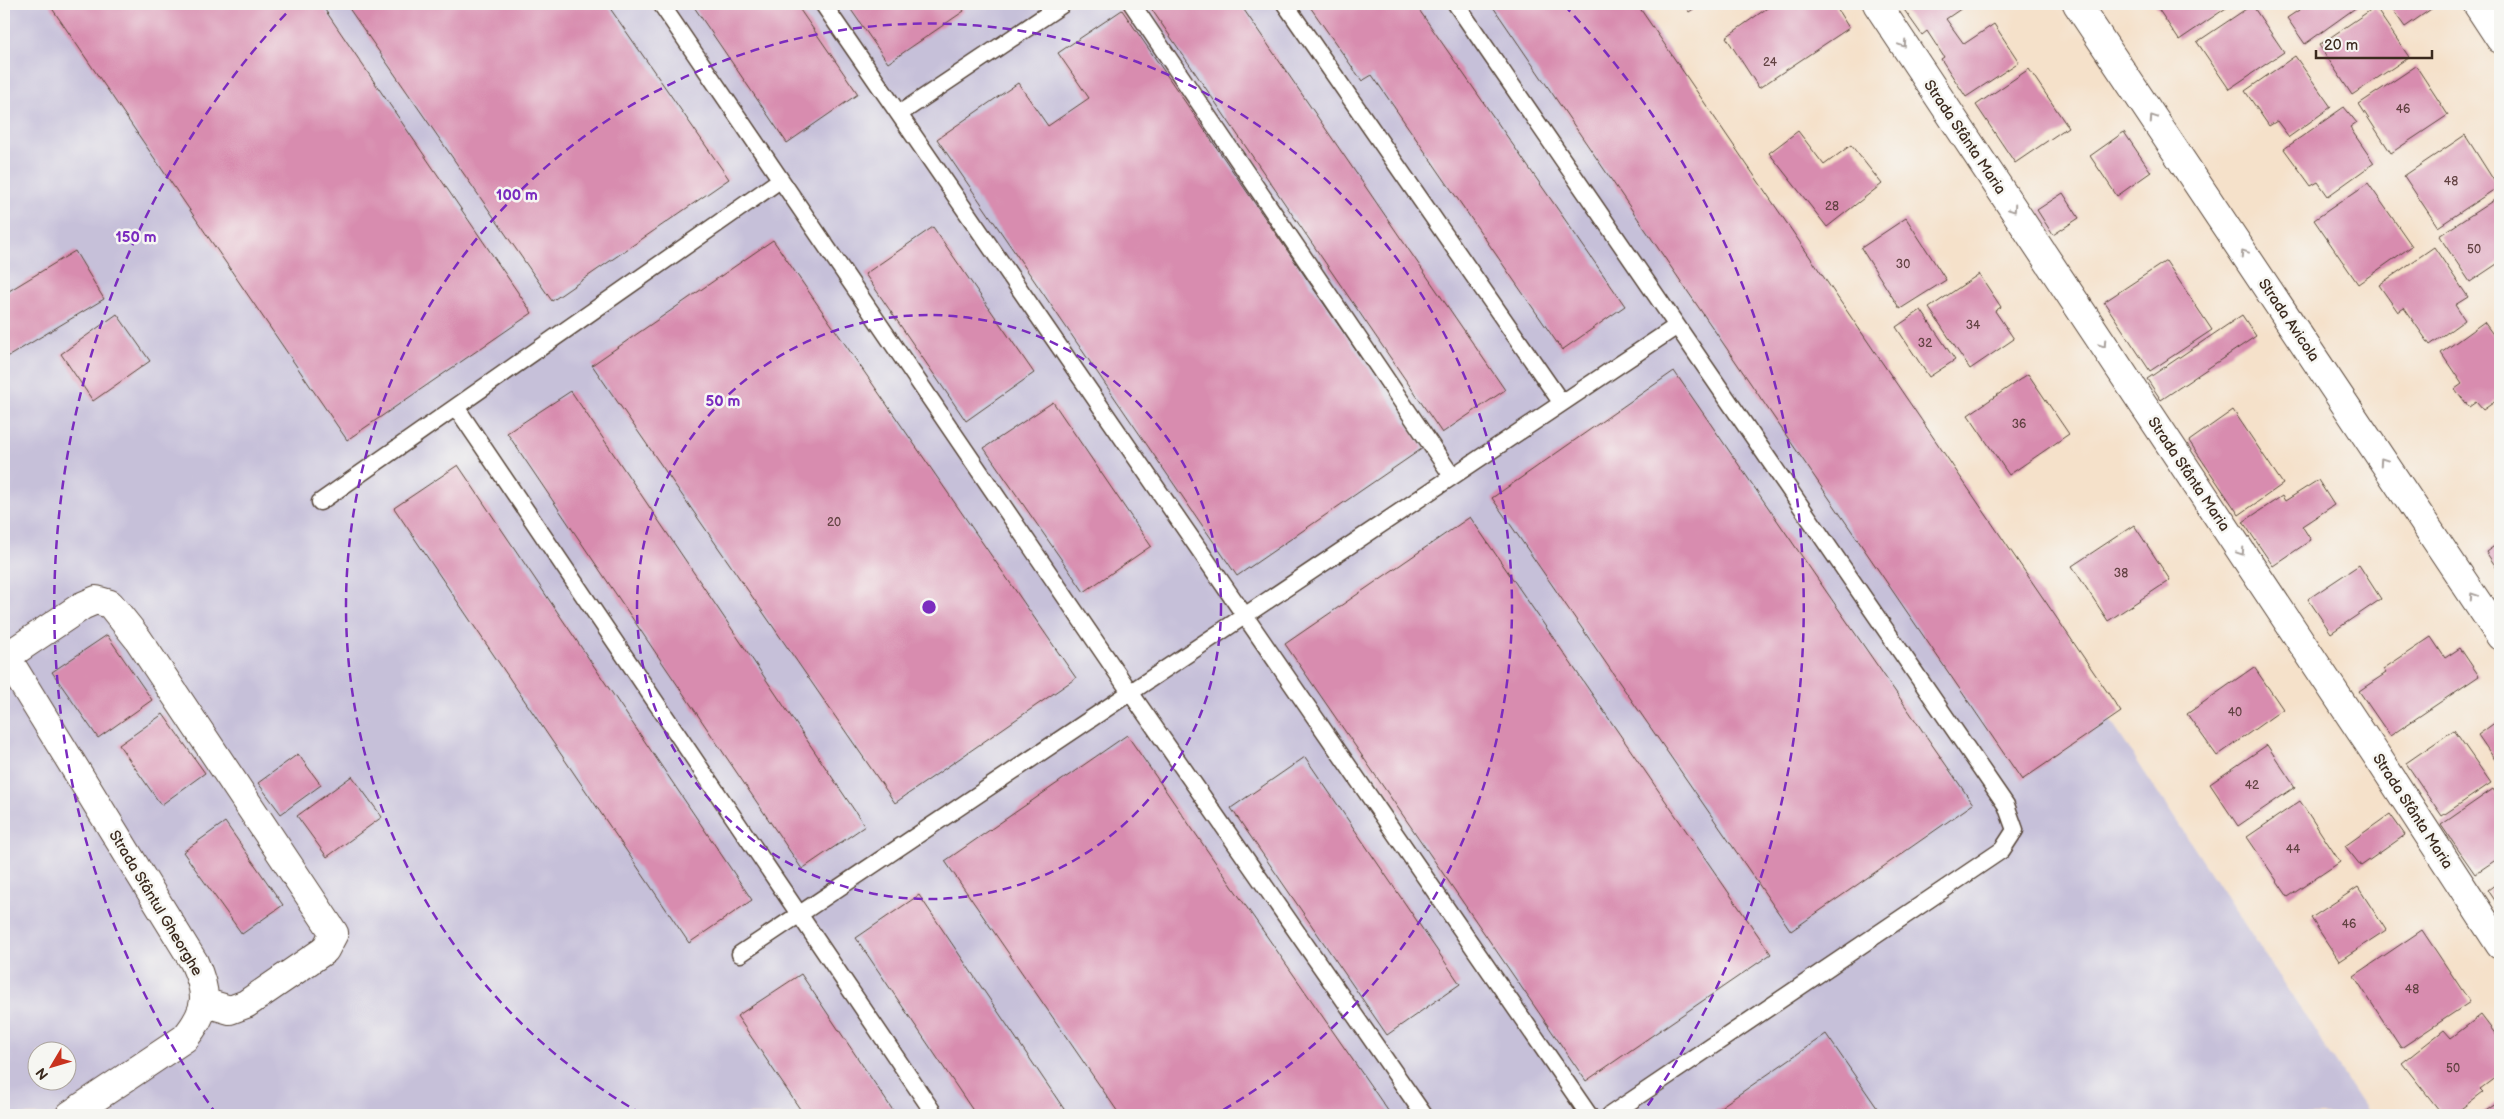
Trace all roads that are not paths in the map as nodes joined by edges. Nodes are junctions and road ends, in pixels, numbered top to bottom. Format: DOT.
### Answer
graph roads {
  1 [pos="661,4"];
  2 [pos="824,4"];
  3 [pos="1063,4"];
  4 [pos="1132,4"];
  5 [pos="1285,4"];
  6 [pos="1456,4"];
  7 [pos="1876,4"];
  8 [pos="2077,4"];
  9 [pos="2477,4"];
  10 [pos="2500,39"];
  11 [pos="899,114"];
  12 [pos="780,180"];
  13 [pos="1676,326"];
  14 [pos="1561,402"];
  15 [pos="456,407"];
  16 [pos="1452,476"];
  17 [pos="320,502"];
  18 [pos="1245,616"];
  19 [pos="2500,636"];
  20 [pos="5,655"];
  21 [pos="1130,692"];
  22 [pos="799,914"];
  23 [pos="2500,945"];
  24 [pos="740,954"];
  25 [pos="206,1003"];
  26 [pos="70,1115"];
  27 [pos="935,1115"];
  28 [pos="1424,1115"];
  29 [pos="1589,1115"];
  30 [pos="1610,1115"];
  1 -- 12 [label="lane"];
  2 -- 11 [label="lane"];
  3 -- 11 [label="lane"];
  4 -- 16 [label="lane"];
  5 -- 14 [label="lane"];
  6 -- 13 [label="lane"];
  7 -- 23 [label="street, Strada Sfânta Maria, one-way"];
  19 -- 8 [label="street, Strada Avicola, one-way"];
  9 -- 10 [label="street"];
  11 -- 18 [label="lane"];
  12 -- 15 [label="lane"];
  12 -- 21 [label="lane"];
  13 -- 14 [label="lane"];
  13 -- 30 [label="lane"];
  14 -- 16 [label="lane"];
  15 -- 17 [label="lane"];
  15 -- 22 [label="lane"];
  16 -- 18 [label="lane"];
  18 -- 21 [label="lane"];
  18 -- 29 [label="lane"];
  20 -- 25 [label="street, Strada Sfântul Gheorghe"];
  20 -- 25 [label="street"];
  21 -- 22 [label="lane"];
  21 -- 28 [label="lane"];
  22 -- 24 [label="lane"];
  22 -- 27 [label="lane"];
  25 -- 26 [label="street"];
}
